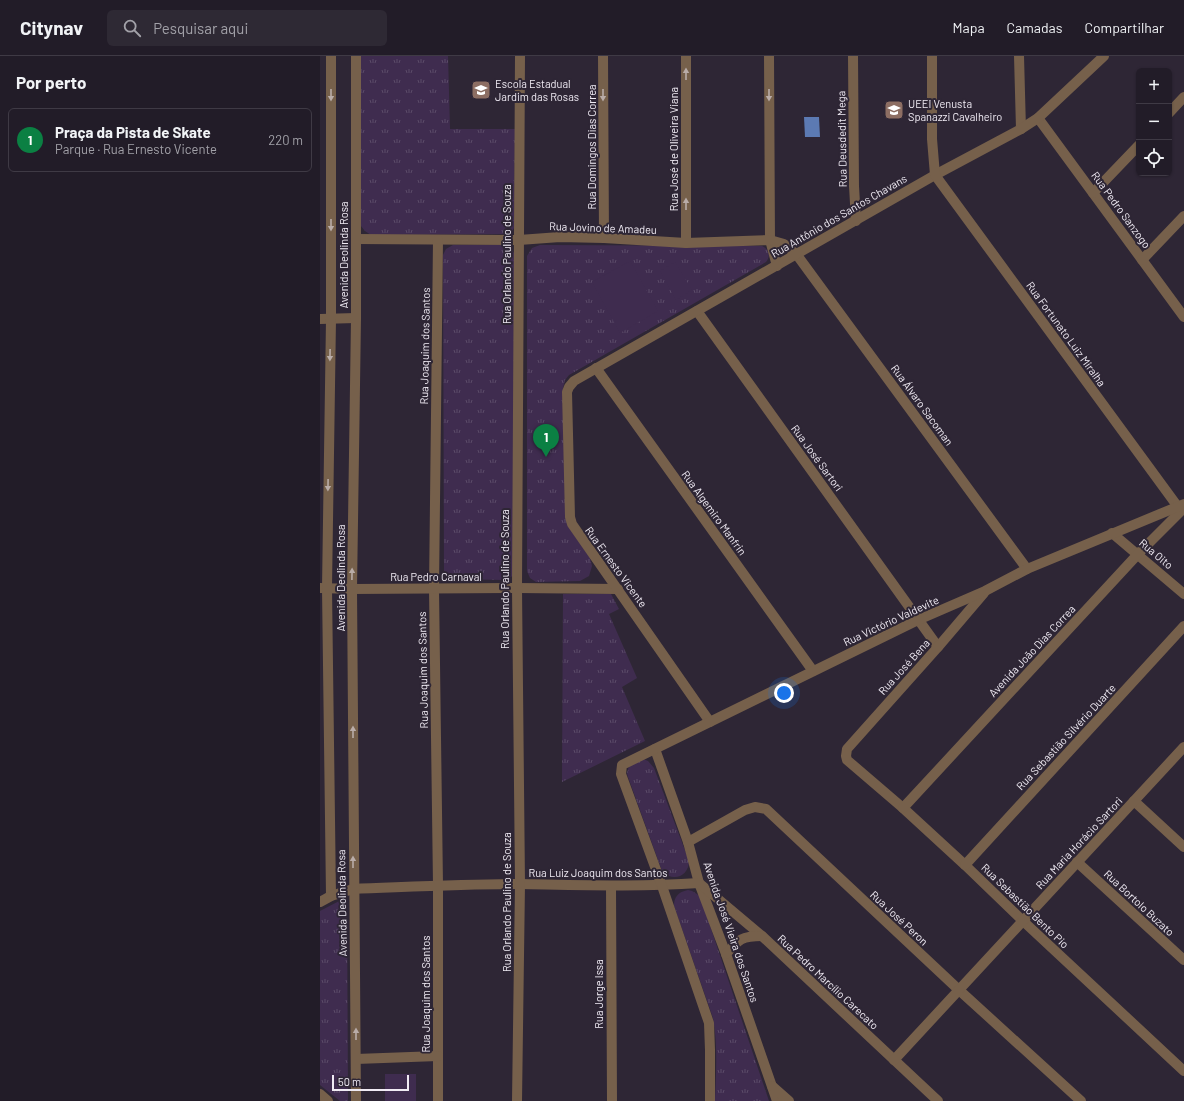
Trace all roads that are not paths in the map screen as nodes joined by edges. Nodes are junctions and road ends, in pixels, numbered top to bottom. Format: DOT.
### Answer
graph roads {
  1 [pos="331,56"];
  2 [pos="356,56"];
  3 [pos="520,56"];
  4 [pos="603,56"];
  5 [pos="686,56"];
  6 [pos="769,56"];
  7 [pos="853,56"];
  8 [pos="932,56"];
  9 [pos="1019,56"];
  10 [pos="1104,56"];
  11 [pos="1184,97"];
  12 [pos="1172,110"];
  13 [pos="1038,118"];
  14 [pos="1021,129"];
  15 [pos="1136,148"];
  16 [pos="935,175"];
  17 [pos="1093,193"];
  18 [pos="1184,216"];
  19 [pos="856,221"];
  20 [pos="604,238"];
  21 [pos="356,239"];
  22 [pos="438,240"];
  23 [pos="519,240"];
  24 [pos="770,240"];
  25 [pos="686,243"];
  26 [pos="797,255"];
  27 [pos="1142,260"];
  28 [pos="777,266"];
  29 [pos="697,311"];
  30 [pos="1184,317"];
  31 [pos="356,318"];
  32 [pos="325,319"];
  33 [pos="596,368"];
  34 [pos="574,381"];
  35 [pos="1181,507"];
  36 [pos="1112,533"];
  37 [pos="1138,554"];
  38 [pos="1027,569"];
  39 [pos="323,588"];
  40 [pos="517,588"];
  41 [pos="352,589"];
  42 [pos="434,589"];
  43 [pos="618,589"];
  44 [pos="985,591"];
  45 [pos="1184,594"];
  46 [pos="918,620"];
  47 [pos="1184,626"];
  48 [pos="938,647"];
  49 [pos="813,671"];
  50 [pos="710,722"];
  51 [pos="1184,747"];
  52 [pos="655,749"];
  53 [pos="847,760"];
  54 [pos="1134,801"];
  55 [pos="903,808"];
  56 [pos="688,842"];
  57 [pos="1184,847"];
  58 [pos="1077,862"];
  59 [pos="965,865"];
  60 [pos="699,883"];
  61 [pos="520,884"];
  62 [pos="438,885"];
  63 [pos="611,886"];
  64 [pos="662,886"];
  65 [pos="353,889"];
  66 [pos="331,896"];
  67 [pos="320,902"];
  68 [pos="1023,921"];
  69 [pos="762,936"];
  70 [pos="726,954"];
  71 [pos="1184,960"];
  72 [pos="959,990"];
  73 [pos="438,1056"];
  74 [pos="356,1059"];
  75 [pos="894,1060"];
  76 [pos="1184,1071"];
  77 [pos="772,1086"];
  78 [pos="320,1094"];
  79 [pos="328,1101"];
  80 [pos="356,1101"];
  81 [pos="438,1101"];
  82 [pos="517,1101"];
  83 [pos="612,1101"];
  84 [pos="710,1101"];
  85 [pos="777,1101"];
  86 [pos="789,1101"];
  87 [pos="938,1101"];
  88 [pos="1082,1101"];
  1 -- 32 [label="street, Avenida Deolinda Rosa, one-way"];
  2 -- 21 [label="street, Avenida Deolinda Rosa"];
  3 -- 23 [label="street, Rua Orlando Paulino de Souza"];
  4 -- 20 [label="street, Rua Domingos Dias Correa, one-way"];
  25 -- 5 [label="street, Rua José de Oliveira Viana, one-way"];
  6 -- 24 [label="street, one-way"];
  7 -- 19 [label="street, Rua Deusdedit Mega"];
  8 -- 16 [label="street"];
  9 -- 14 [label="street"];
  10 -- 13 [label="street, Rua Antônio dos Santos Chavans"];
  11 -- 12 [label="street"];
  13 -- 14 [label="street, Rua Antônio dos Santos Chavans"];
  13 -- 17 [label="street, Rua Pedro Sanzogo"];
  14 -- 16 [label="street, Rua Antônio dos Santos Chavans"];
  15 -- 17 [label="street"];
  16 -- 19 [label="street, Rua Antônio dos Santos Chavans"];
  16 -- 35 [label="street, Rua Fortunato Luiz Miralha"];
  17 -- 27 [label="street, Rua Pedro Sanzogo"];
  18 -- 27 [label="street"];
  19 -- 26 [label="street, Rua Antônio dos Santos Chavans"];
  20 -- 23 [label="street, Rua Jovino de Amadeu"];
  20 -- 25 [label="street, Rua Jovino de Amadeu"];
  21 -- 22 [label="street, Rua Jovino de Amadeu"];
  21 -- 31 [label="street, Avenida Deolinda Rosa"];
  22 -- 23 [label="street, Rua Jovino de Amadeu"];
  22 -- 42 [label="street, Rua Joaquim dos Santos"];
  23 -- 40 [label="street, Rua Orlando Paulino de Souza"];
  24 -- 25 [label="street, Rua Jovino de Amadeu"];
  24 -- 26 [label="street, Rua Jovino de Amadeu"];
  24 -- 28 [label="street"];
  26 -- 28 [label="street, Rua Antônio dos Santos Chavans"];
  26 -- 38 [label="street, Rua Álvaro Sacoman"];
  27 -- 30 [label="street, Rua Pedro Sanzogo"];
  28 -- 29 [label="street, Rua Antônio dos Santos Chavans"];
  29 -- 33 [label="street, Rua Antônio dos Santos Chavans"];
  29 -- 46 [label="street, Rua José Sartori"];
  31 -- 32 [label="street"];
  41 -- 31 [label="street, Avenida Deolinda Rosa, one-way"];
  32 -- 39 [label="street, Avenida Deolinda Rosa, one-way"];
  33 -- 34 [label="street, Rua Antônio dos Santos Chavans"];
  33 -- 49 [label="street, Rua Algemiro Manfrin"];
  34 -- 43 [label="street, Rua Ernesto Vicente"];
  35 -- 36 [label="street, Rua Victório Valdevite"];
  35 -- 37 [label="street, Avenida João Dias Correa"];
  36 -- 37 [label="street, Rua Oito"];
  36 -- 38 [label="street, Rua Victório Valdevite"];
  37 -- 45 [label="street, Rua Oito"];
  37 -- 55 [label="street, Avenida João Dias Correa"];
  38 -- 44 [label="street, Rua Victório Valdevite"];
  39 -- 41 [label="street, Rua Pedro Carnaval"];
  39 -- 66 [label="street, Avenida Deolinda Rosa"];
  40 -- 42 [label="street, Rua Pedro Carnaval"];
  40 -- 43 [label="street, Rua Pedro Carnaval"];
  40 -- 61 [label="street, Rua Orlando Paulino de Souza"];
  41 -- 42 [label="street, Rua Pedro Carnaval"];
  65 -- 41 [label="street, Avenida Deolinda Rosa, one-way"];
  42 -- 62 [label="street, Rua Joaquim dos Santos"];
  43 -- 50 [label="street, Rua Ernesto Vicente"];
  44 -- 46 [label="street, Rua Victório Valdevite"];
  44 -- 48 [label="street, Rua José Bena"];
  46 -- 48 [label="street, Rua José Sartori"];
  46 -- 49 [label="street, Rua Victório Valdevite"];
  47 -- 59 [label="street, Rua Sebastião Silvério Duarte"];
  48 -- 53 [label="street, Rua José Bena"];
  49 -- 50 [label="street, Rua Victório Valdevite"];
  50 -- 52 [label="street, Rua Victório Valdevite"];
  51 -- 54 [label="street, Rua Maria Horácio Sartori"];
  52 -- 56 [label="street, Avenida José Vieira dos Santos"];
  52 -- 64 [label="street, Rua Victório Valdevite"];
  53 -- 55 [label="street, Rua Sebastião Bento Pio"];
  54 -- 57 [label="street"];
  54 -- 58 [label="street, Rua Maria Horácio Sartori"];
  55 -- 59 [label="street, Rua Sebastião Bento Pio"];
  56 -- 60 [label="street, Avenida José Vieira dos Santos"];
  56 -- 72 [label="street, Rua José Peron"];
  58 -- 68 [label="street, Rua Maria Horácio Sartori"];
  58 -- 71 [label="street, Rua Bortolo Buzato"];
  59 -- 68 [label="street, Rua Sebastião Bento Pio"];
  60 -- 64 [label="street, Rua Luiz Joaquim dos Santos"];
  60 -- 69 [label="street, Rua Pedro Marcílio Carecato"];
  60 -- 70 [label="street, Avenida José Vieira dos Santos"];
  61 -- 62 [label="street, Rua Luiz Joaquim dos Santos"];
  61 -- 63 [label="street, Rua Luiz Joaquim dos Santos"];
  61 -- 82 [label="street, Rua Orlando Paulino de Souza"];
  62 -- 65 [label="street, Rua Luiz Joaquim dos Santos"];
  62 -- 73 [label="street, Rua Joaquim dos Santos"];
  63 -- 64 [label="street, Rua Luiz Joaquim dos Santos"];
  63 -- 83 [label="street, Rua Jorge Issa"];
  64 -- 84 [label="street"];
  65 -- 66 [label="street, Rua Luiz Joaquim dos Santos"];
  74 -- 65 [label="street, Avenida Deolinda Rosa, one-way"];
  66 -- 67 [label="street, Rua Luiz Joaquim dos Santos"];
  68 -- 72 [label="street, Rua Maria Horácio Sartori"];
  68 -- 76 [label="street, Rua Sebastião Bento Pio"];
  69 -- 70 [label="street"];
  69 -- 75 [label="street, Rua Pedro Marcílio Carecato"];
  70 -- 77 [label="street, Avenida José Vieira dos Santos"];
  72 -- 75 [label="street, Rua Maria Horácio Sartori"];
  72 -- 88 [label="street, Rua José Peron"];
  73 -- 74 [label="street"];
  73 -- 81 [label="street, Rua Joaquim dos Santos"];
  74 -- 80 [label="street, Avenida Deolinda Rosa"];
  75 -- 87 [label="street, Rua Pedro Marcílio Carecato"];
  77 -- 85 [label="street, Avenida José Vieira dos Santos"];
  77 -- 86 [label="street"];
  78 -- 79 [label="street"];
}
